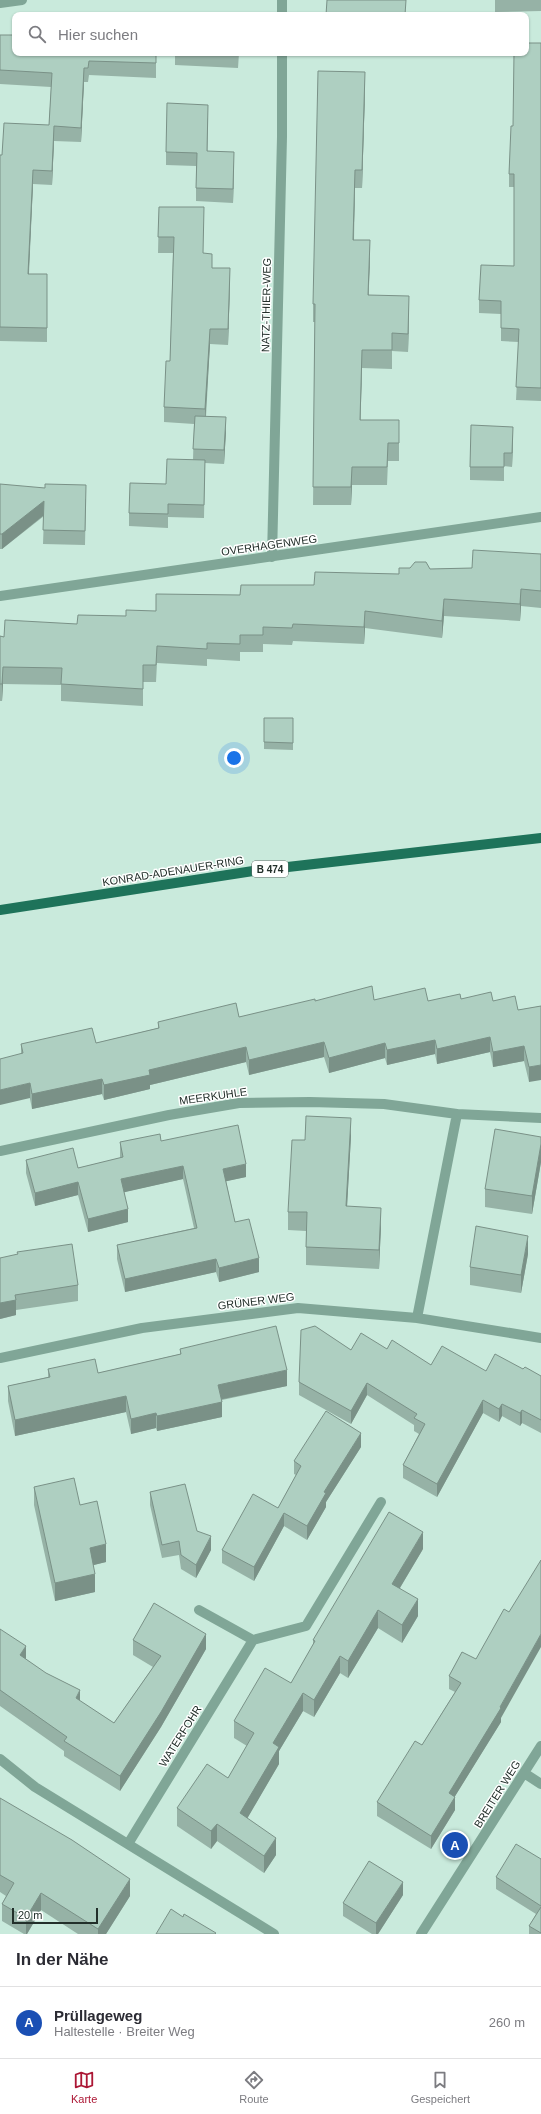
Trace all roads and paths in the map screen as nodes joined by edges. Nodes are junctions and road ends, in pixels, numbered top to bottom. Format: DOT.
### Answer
graph roads {
  1 [pos="22,0"];
  2 [pos="282,0"];
  3 [pos="0,3"];
  4 [pos="282,12"];
  5 [pos="282,56"];
  6 [pos="541,517"];
  7 [pos="272,557"];
  8 [pos="0,596"];
  9 [pos="541,838"];
  10 [pos="0,910"];
  11 [pos="457,1114"];
  12 [pos="541,1118"];
  13 [pos="0,1150"];
  14 [pos="417,1318"];
  15 [pos="541,1338"];
  16 [pos="0,1358"];
  17 [pos="381,1502"];
  18 [pos="199,1610"];
  19 [pos="254,1640"];
  20 [pos="541,1746"];
  21 [pos="0,1759"];
  22 [pos="524,1773"];
  23 [pos="541,1784"];
  24 [pos="128,1844"];
  25 [pos="274,1934"];
  26 [pos="421,1934"];
  1 -- 3 [label="street"];
  2 -- 4 [label="street"];
  5 -- 7 [label="street, NATZ-THIER-WEG"];
  6 -- 7 [label="street, OVERHAGENWEG"];
  7 -- 8 [label="street, OVERHAGENWEG"];
  9 -- 10 [label="main road, KONRAD-ADENAUER-RING / B 474"];
  11 -- 12 [label="street, MEERKUHLE"];
  11 -- 13 [label="street, MEERKUHLE"];
  11 -- 14 [label="street"];
  14 -- 15 [label="street, GRÜNER WEG"];
  14 -- 16 [label="street, GRÜNER WEG"];
  17 -- 19 [label="street"];
  18 -- 19 [label="street"];
  19 -- 24 [label="street, WATERFOHR"];
  20 -- 22 [label="street, BREITER WEG"];
  21 -- 24 [label="street"];
  22 -- 23 [label="street"];
  22 -- 26 [label="street, BREITER WEG"];
  24 -- 25 [label="street"];
}
